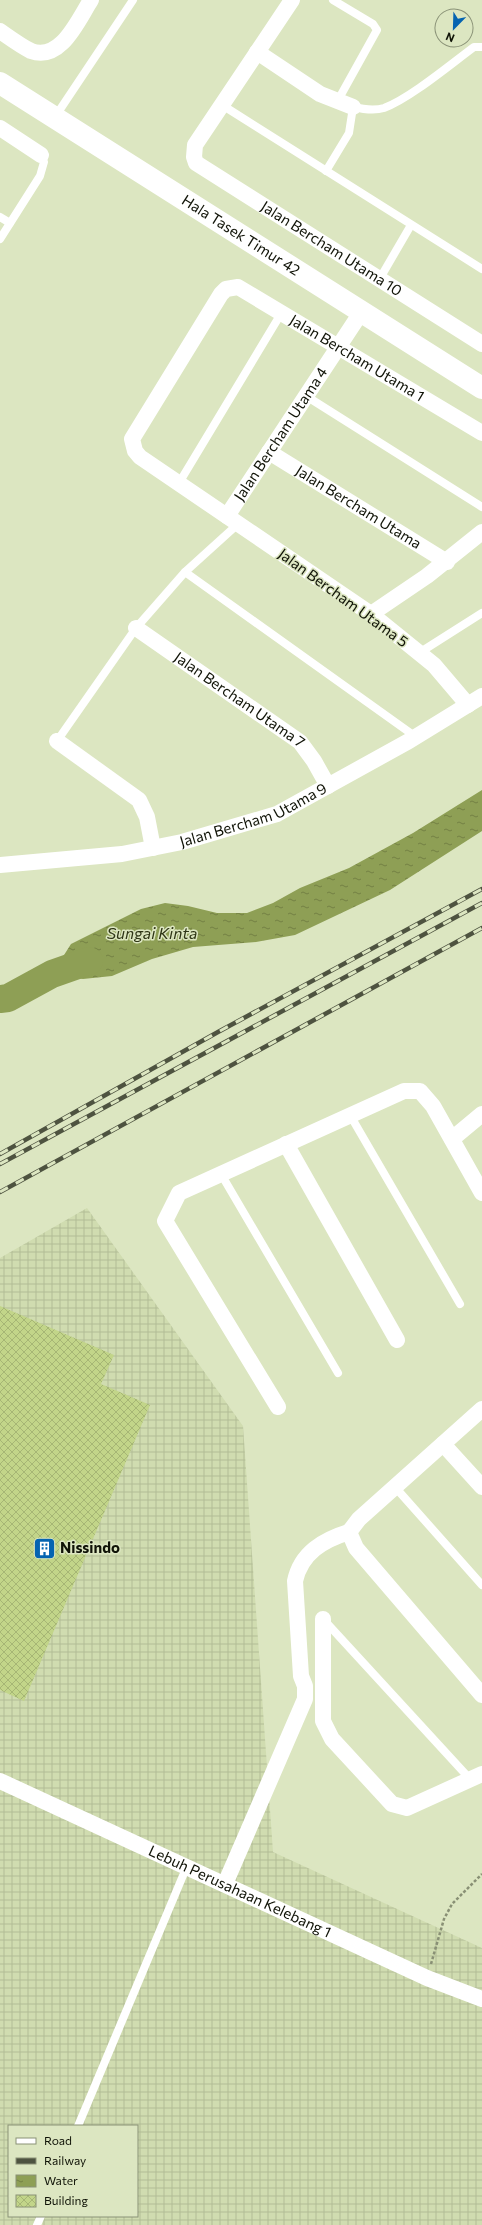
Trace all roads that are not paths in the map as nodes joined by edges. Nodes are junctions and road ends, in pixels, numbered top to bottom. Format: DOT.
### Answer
graph roads {
  1 [pos="91,0"];
  2 [pos="133,0"];
  3 [pos="292,0"];
  4 [pos="333,0"];
  5 [pos="0,31"];
  6 [pos="482,47"];
  7 [pos="257,52"];
  8 [pos="0,83"];
  9 [pos="338,102"];
  10 [pos="222,105"];
  11 [pos="353,107"];
  12 [pos="55,117"];
  13 [pos="0,128"];
  14 [pos="41,155"];
  15 [pos="326,171"];
  16 [pos="0,217"];
  17 [pos="10,223"];
  18 [pos="411,225"];
  19 [pos="0,239"];
  20 [pos="482,269"];
  21 [pos="379,280"];
  22 [pos="362,311"];
  23 [pos="282,312"];
  24 [pos="482,344"];
  25 [pos="340,347"];
  26 [pos="482,388"];
  27 [pos="306,396"];
  28 [pos="482,433"];
  29 [pos="132,445"];
  30 [pos="269,452"];
  31 [pos="179,483"];
  32 [pos="482,507"];
  33 [pos="232,520"];
  34 [pos="482,532"];
  35 [pos="447,562"];
  36 [pos="185,572"];
  37 [pos="482,613"];
  38 [pos="371,614"];
  39 [pos="136,628"];
  40 [pos="419,652"];
  41 [pos="482,696"];
  42 [pos="468,705"];
  43 [pos="416,737"];
  44 [pos="57,740"];
  45 [pos="328,786"];
  46 [pos="153,848"];
  47 [pos="0,865"];
  48 [pos="482,1114"];
  49 [pos="350,1115"];
  50 [pos="452,1139"];
  51 [pos="286,1144"];
  52 [pos="221,1174"];
  53 [pos="482,1193"];
  54 [pos="460,1304"];
  55 [pos="397,1340"];
  56 [pos="338,1373"];
  57 [pos="278,1407"];
  58 [pos="482,1409"];
  59 [pos="443,1444"];
  60 [pos="395,1487"];
  61 [pos="482,1487"];
  62 [pos="349,1532"];
  63 [pos="482,1585"];
  64 [pos="323,1619"];
  65 [pos="482,1695"];
  66 [pos="476,1776"];
  67 [pos="0,1780"];
  68 [pos="187,1866"];
  69 [pos="225,1884"];
  70 [pos="482,1999"];
  71 [pos="78,2125"];
  1 -- 5 [label="street"];
  2 -- 12 [label="lane"];
  3 -- 7 [label="street"];
  4 -- 9 [label="lane"];
  6 -- 11 [label="lane"];
  7 -- 9 [label="street"];
  7 -- 10 [label="street"];
  8 -- 12 [label="street, Hala Tasek Timur 42"];
  9 -- 11 [label="street"];
  10 -- 15 [label="lane"];
  10 -- 21 [label="street, Jalan Bercham Utama 10"];
  11 -- 15 [label="lane"];
  12 -- 22 [label="street, Hala Tasek Timur 42"];
  13 -- 14 [label="street"];
  14 -- 17 [label="lane"];
  15 -- 18 [label="lane"];
  16 -- 17 [label="lane"];
  17 -- 19 [label="lane"];
  18 -- 20 [label="lane"];
  18 -- 21 [label="lane"];
  21 -- 24 [label="street, Jalan Bercham Utama 10"];
  22 -- 25 [label="street, Jalan Bercham Utama 4"];
  22 -- 26 [label="street, Hala Tasek Timur 42"];
  23 -- 25 [label="street, Jalan Bercham Utama 1"];
  23 -- 29 [label="street, Jalan Bercham Utama 1"];
  23 -- 31 [label="lane"];
  25 -- 27 [label="street, Jalan Bercham Utama 4"];
  25 -- 28 [label="street, Jalan Bercham Utama 1"];
  27 -- 30 [label="street, Jalan Bercham Utama 4"];
  27 -- 32 [label="lane"];
  29 -- 31 [label="street, Jalan Bercham Utama 5"];
  30 -- 33 [label="street, Jalan Bercham Utama 4"];
  30 -- 35 [label="street, Jalan Bercham Utama"];
  31 -- 33 [label="street, Jalan Bercham Utama 5"];
  33 -- 36 [label="lane"];
  33 -- 38 [label="street, Jalan Bercham Utama 5"];
  34 -- 35 [label="street"];
  35 -- 38 [label="street"];
  36 -- 39 [label="lane"];
  36 -- 43 [label="lane"];
  37 -- 40 [label="lane"];
  38 -- 40 [label="street, Jalan Bercham Utama 5"];
  39 -- 44 [label="lane"];
  39 -- 45 [label="street, Jalan Bercham Utama 7"];
  40 -- 42 [label="street, Jalan Bercham Utama 5"];
  41 -- 42 [label="street, Jalan Bercham Utama 9"];
  42 -- 43 [label="street, Jalan Bercham Utama 9"];
  43 -- 45 [label="street, Jalan Bercham Utama 9"];
  44 -- 46 [label="street"];
  45 -- 46 [label="street, Jalan Bercham Utama 9"];
  46 -- 47 [label="street, Jalan Bercham Utama 9"];
  48 -- 50 [label="street"];
  49 -- 50 [label="street"];
  49 -- 51 [label="street"];
  49 -- 54 [label="lane"];
  50 -- 53 [label="street"];
  51 -- 52 [label="street"];
  51 -- 55 [label="street"];
  52 -- 56 [label="lane"];
  52 -- 57 [label="street"];
  58 -- 59 [label="street"];
  59 -- 60 [label="street"];
  59 -- 61 [label="street"];
  60 -- 62 [label="street"];
  60 -- 63 [label="lane"];
  62 -- 65 [label="street"];
  62 -- 69 [label="street"];
  64 -- 66 [label="lane"];
  64 -- 66 [label="street"];
  67 -- 68 [label="street, Lebuh Perusahaan Kelebang 1"];
  68 -- 69 [label="street, Lebuh Perusahaan Kelebang 1"];
  68 -- 71 [label="lane"];
  69 -- 70 [label="street, Lebuh Perusahaan Kelebang 1"];
}
